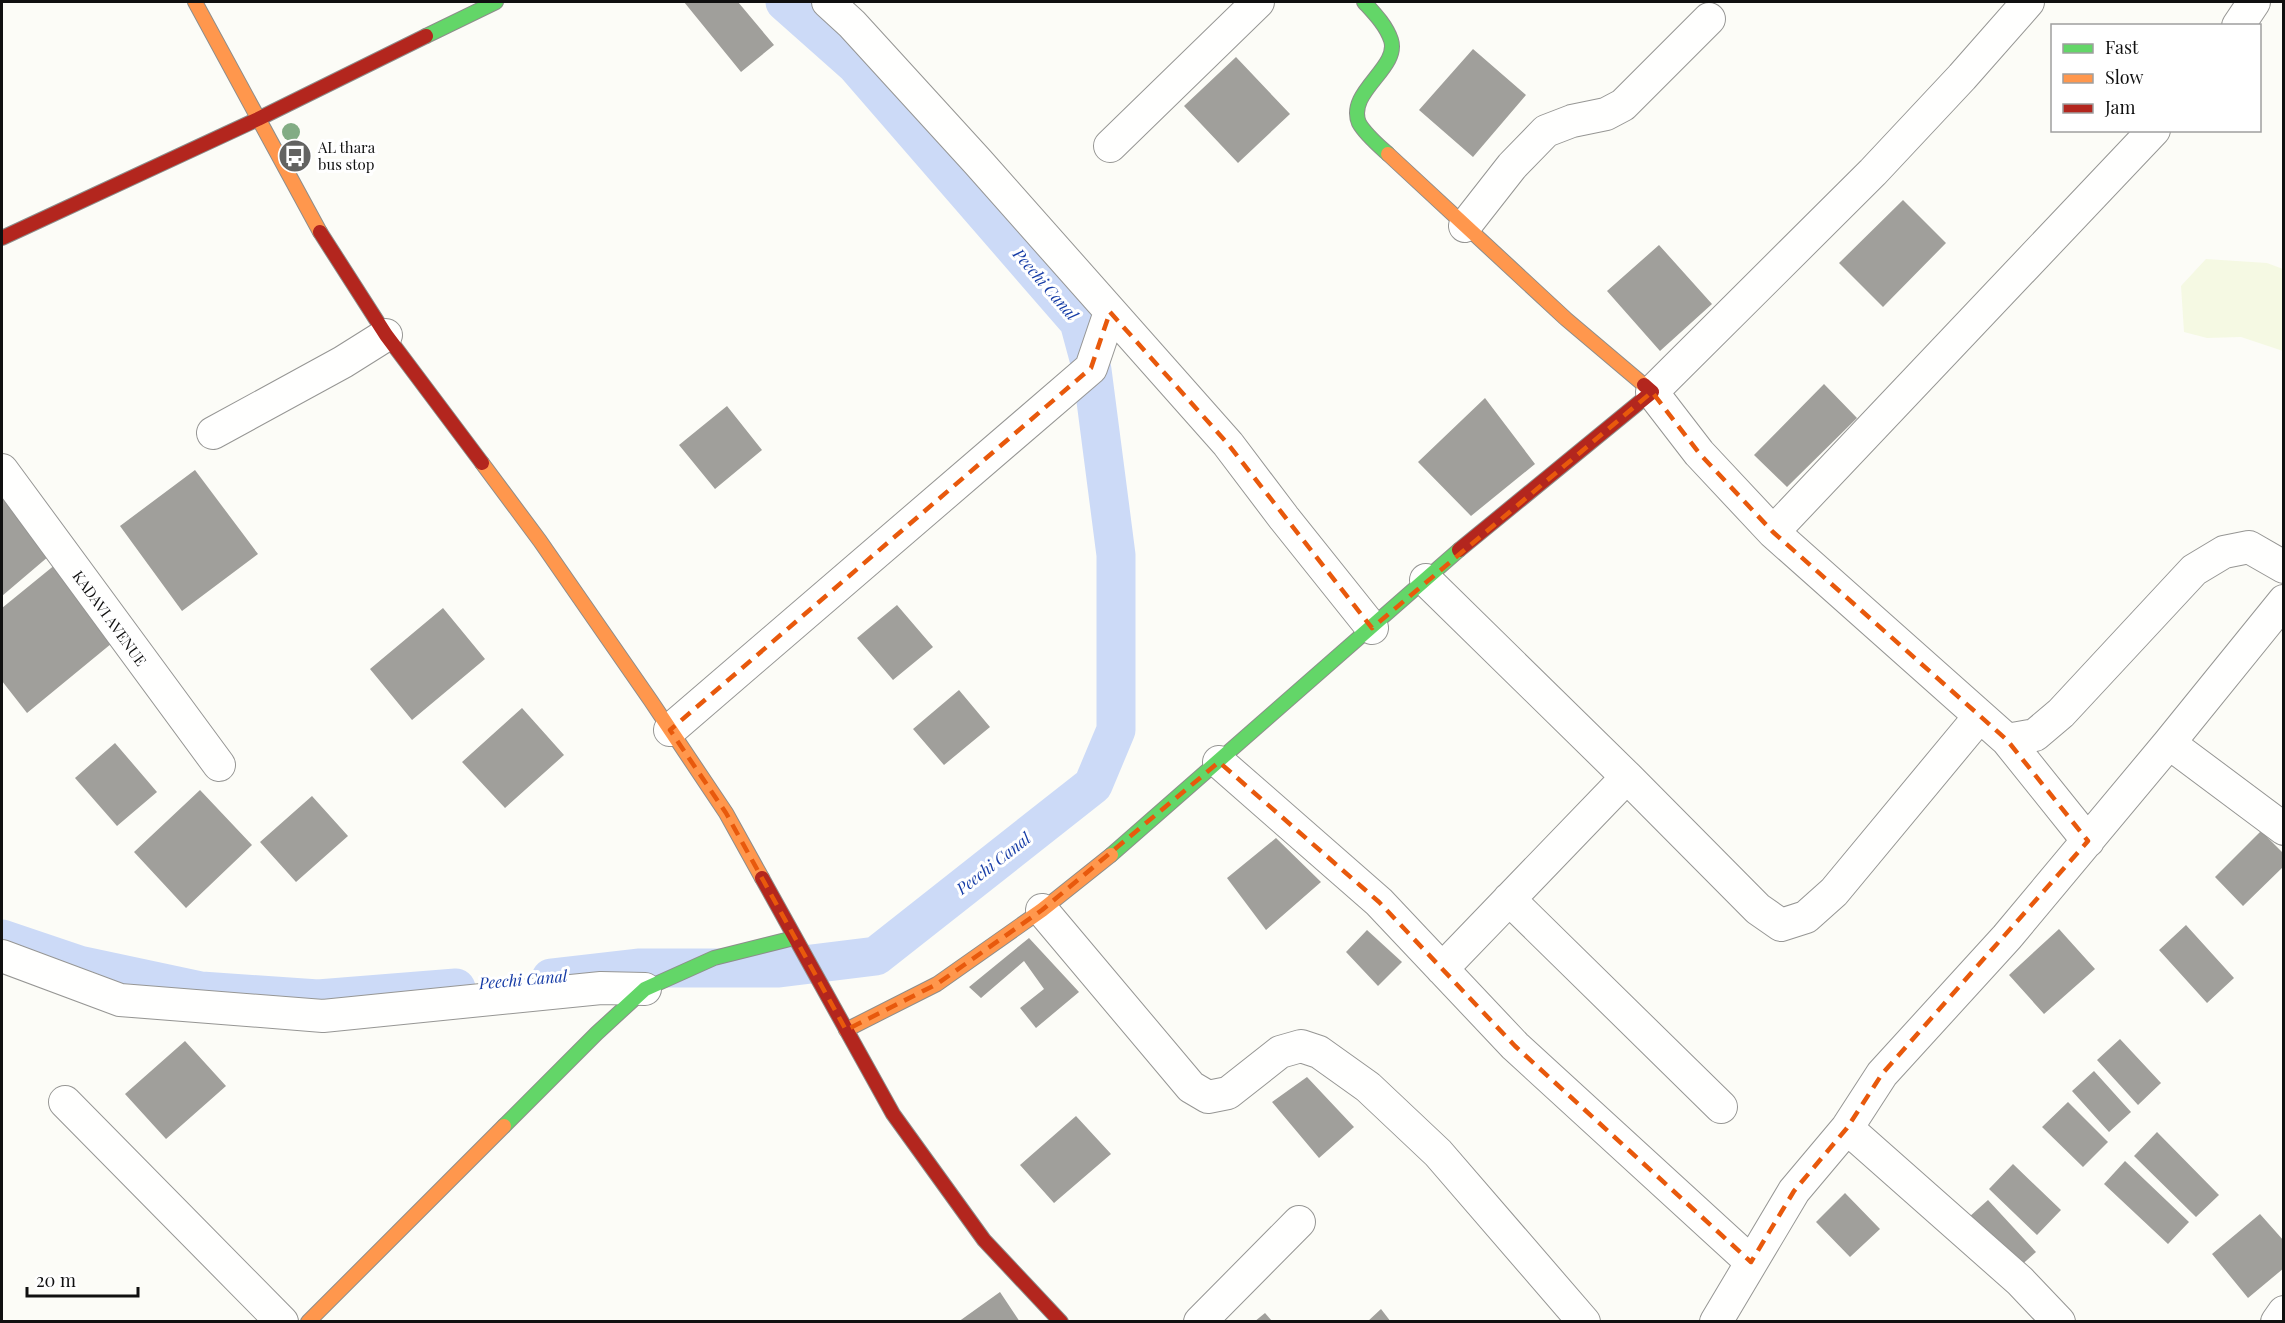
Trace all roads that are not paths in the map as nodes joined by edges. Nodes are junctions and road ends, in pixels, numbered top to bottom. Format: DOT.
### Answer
graph roads {
  1 [pos="195,2"];
  2 [pos="496,2"];
  3 [pos="828,2"];
  4 [pos="1258,2"];
  5 [pos="1364,2"];
  6 [pos="2028,2"];
  7 [pos="2254,2"];
  8 [pos="1709,19"];
  9 [pos="2239,24"];
  10 [pos="258,119"];
  11 [pos="2152,132"];
  12 [pos="1110,146"];
  13 [pos="1465,226"];
  14 [pos="2,238"];
  15 [pos="1110,312"];
  16 [pos="386,335"];
  17 [pos="1652,392"];
  18 [pos="213,433"];
  19 [pos="2,470"];
  20 [pos="1773,532"];
  21 [pos="2283,567"];
  22 [pos="1426,580"];
  23 [pos="2283,601"];
  24 [pos="1372,628"];
  25 [pos="1980,716"];
  26 [pos="670,730"];
  27 [pos="2007,740"];
  28 [pos="2169,743"];
  29 [pos="1219,762"];
  30 [pos="219,765"];
  31 [pos="1627,777"];
  32 [pos="2283,829"];
  33 [pos="2088,841"];
  34 [pos="1509,899"];
  35 [pos="1042,910"];
  36 [pos="796,940"];
  37 [pos="2,956"];
  38 [pos="1442,969"];
  39 [pos="659,983"];
  40 [pos="846,1030"];
  41 [pos="65,1102"];
  42 [pos="1721,1107"];
  43 [pos="1847,1128"];
  44 [pos="1299,1222"];
  45 [pos="1751,1262"];
  46 [pos="2283,1312"];
  47 [pos="282,1322"];
  48 [pos="308,1322"];
  49 [pos="1061,1322"];
  50 [pos="1200,1322"];
  51 [pos="1584,1322"];
  52 [pos="1716,1322"];
  53 [pos="2059,1322"];
  54 [pos="2277,1322"];
  1 -- 10 [label="street"];
  2 -- 10 [label="street"];
  3 -- 15 [label="street"];
  4 -- 12 [label="street"];
  5 -- 13 [label="street"];
  6 -- 17 [label="street"];
  7 -- 9 [label="street"];
  8 -- 13 [label="street"];
  10 -- 14 [label="street"];
  10 -- 16 [label="street"];
  11 -- 20 [label="street"];
  13 -- 17 [label="street"];
  15 -- 24 [label="street"];
  15 -- 26 [label="street"];
  16 -- 18 [label="street"];
  16 -- 26 [label="street"];
  17 -- 20 [label="street"];
  17 -- 22 [label="street"];
  19 -- 30 [label="street, KADAVI AVENUE"];
  20 -- 25 [label="street"];
  21 -- 27 [label="street"];
  22 -- 24 [label="street"];
  22 -- 31 [label="street"];
  23 -- 28 [label="street"];
  24 -- 29 [label="street"];
  25 -- 27 [label="street"];
  25 -- 31 [label="street"];
  26 -- 36 [label="street"];
  27 -- 33 [label="street"];
  28 -- 32 [label="street"];
  28 -- 33 [label="street"];
  29 -- 35 [label="street"];
  29 -- 38 [label="street"];
  31 -- 34 [label="street"];
  33 -- 43 [label="street"];
  34 -- 38 [label="street"];
  34 -- 42 [label="street"];
  35 -- 40 [label="street"];
  35 -- 51 [label="street"];
  36 -- 39 [label="street"];
  36 -- 40 [label="street"];
  37 -- 39 [label="street"];
  38 -- 45 [label="street"];
  39 -- 48 [label="street"];
  40 -- 49 [label="street"];
  41 -- 47 [label="street"];
  43 -- 45 [label="street"];
  43 -- 53 [label="street"];
  44 -- 50 [label="street"];
  45 -- 52 [label="street"];
  46 -- 54 [label="street"];
}
